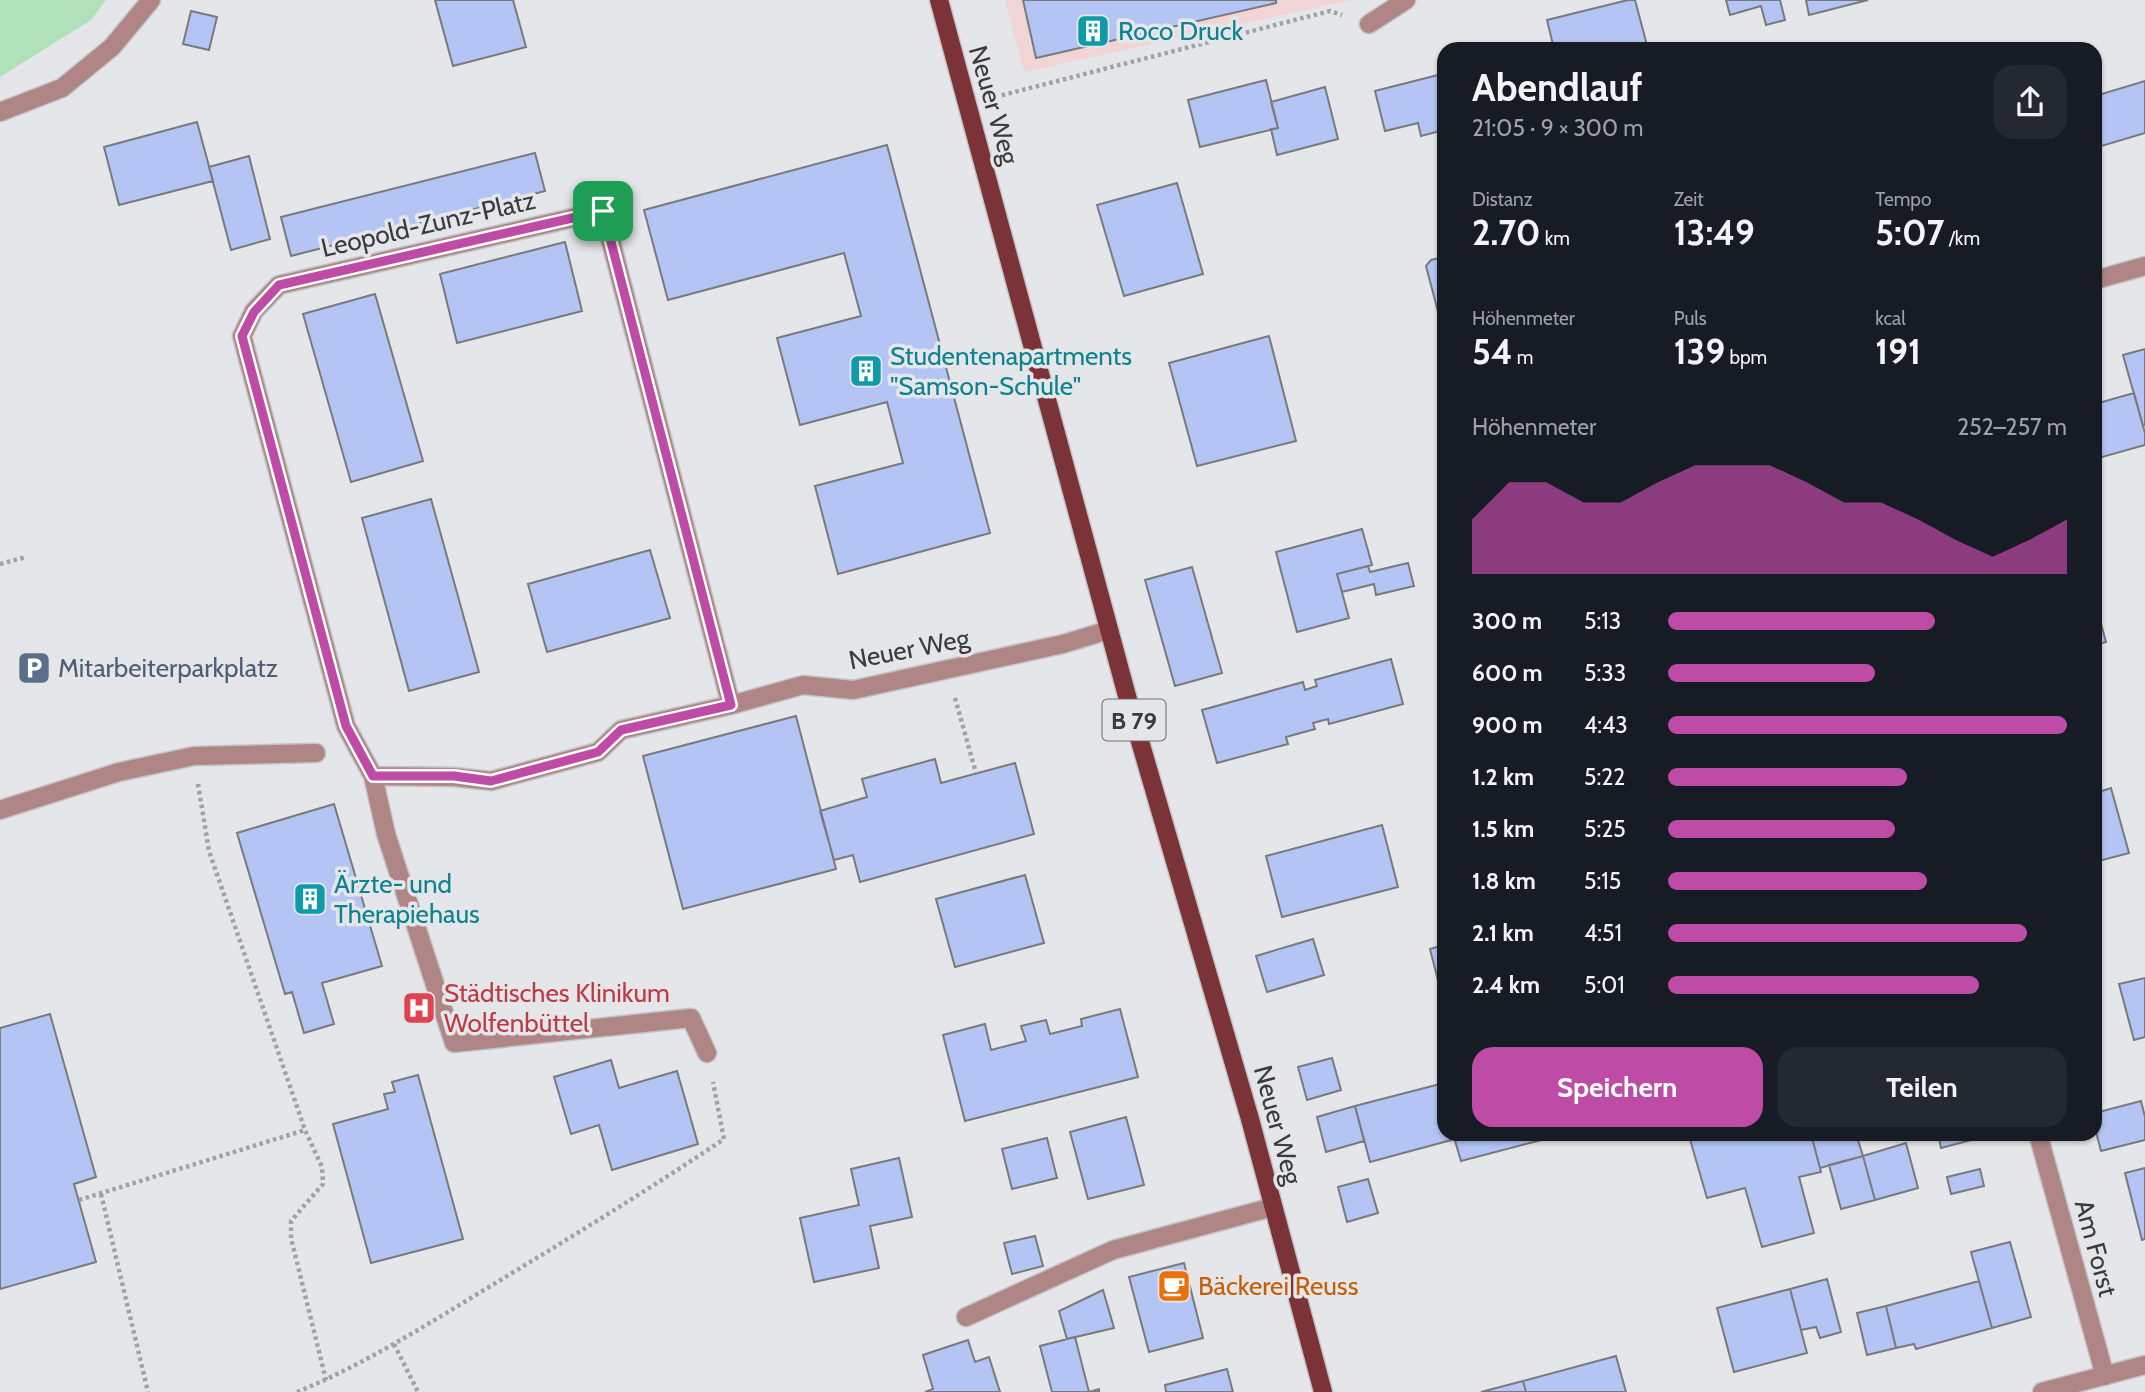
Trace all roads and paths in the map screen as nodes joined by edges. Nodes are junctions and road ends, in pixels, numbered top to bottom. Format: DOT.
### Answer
graph roads {
  1 [pos="151,0"];
  2 [pos="939,0"];
  3 [pos="1406,0"];
  4 [pos="1369,24"];
  5 [pos="967,104"];
  6 [pos="0,112"];
  7 [pos="2145,266"];
  8 [pos="2102,278"];
  9 [pos="26,557"];
  10 [pos="0,564"];
  11 [pos="1109,630"];
  12 [pos="947,670"];
  13 [pos="731,705"];
  14 [pos="316,753"];
  15 [pos="194,756"];
  16 [pos="976,773"];
  17 [pos="373,776"];
  18 [pos="0,810"];
  19 [pos="707,1053"];
  20 [pos="305,1130"];
  21 [pos="2040,1141"];
  22 [pos="101,1194"];
  23 [pos="79,1200"];
  24 [pos="1273,1207"];
  25 [pos="966,1317"];
  26 [pos="394,1344"];
  27 [pos="2145,1365"];
  28 [pos="2105,1376"];
  29 [pos="326,1380"];
  30 [pos="148,1392"];
  31 [pos="297,1392"];
  32 [pos="418,1392"];
  33 [pos="1323,1392"];
  34 [pos="2042,1392"];
  1 -- 6 [label="street"];
  2 -- 5 [label="main road, Neuer Weg / B 79"];
  3 -- 4 [label="street"];
  4 -- 5 [label="path"];
  5 -- 11 [label="main road, Neuer Weg / B 79"];
  7 -- 8 [label="street"];
  9 -- 10 [label="path"];
  11 -- 12 [label="street, Neuer Weg"];
  11 -- 24 [label="main road, Neuer Weg / B 79"];
  12 -- 13 [label="street, Neuer Weg"];
  12 -- 16 [label="path"];
  13 -- 17 [label="street, Neuer Weg"];
  13 -- 17 [label="street, Leopold-Zunz-Platz"];
  14 -- 15 [label="street"];
  15 -- 18 [label="street"];
  15 -- 20 [label="path"];
  17 -- 19 [label="street"];
  19 -- 26 [label="path"];
  20 -- 22 [label="path"];
  20 -- 29 [label="path"];
  21 -- 28 [label="street, Am Forst"];
  22 -- 23 [label="path"];
  22 -- 30 [label="path"];
  24 -- 25 [label="street"];
  24 -- 33 [label="main road, Neuer Weg / B 79"];
  26 -- 29 [label="path"];
  26 -- 32 [label="path"];
  27 -- 28 [label="street"];
  28 -- 34 [label="street"];
  29 -- 31 [label="path"];
}
